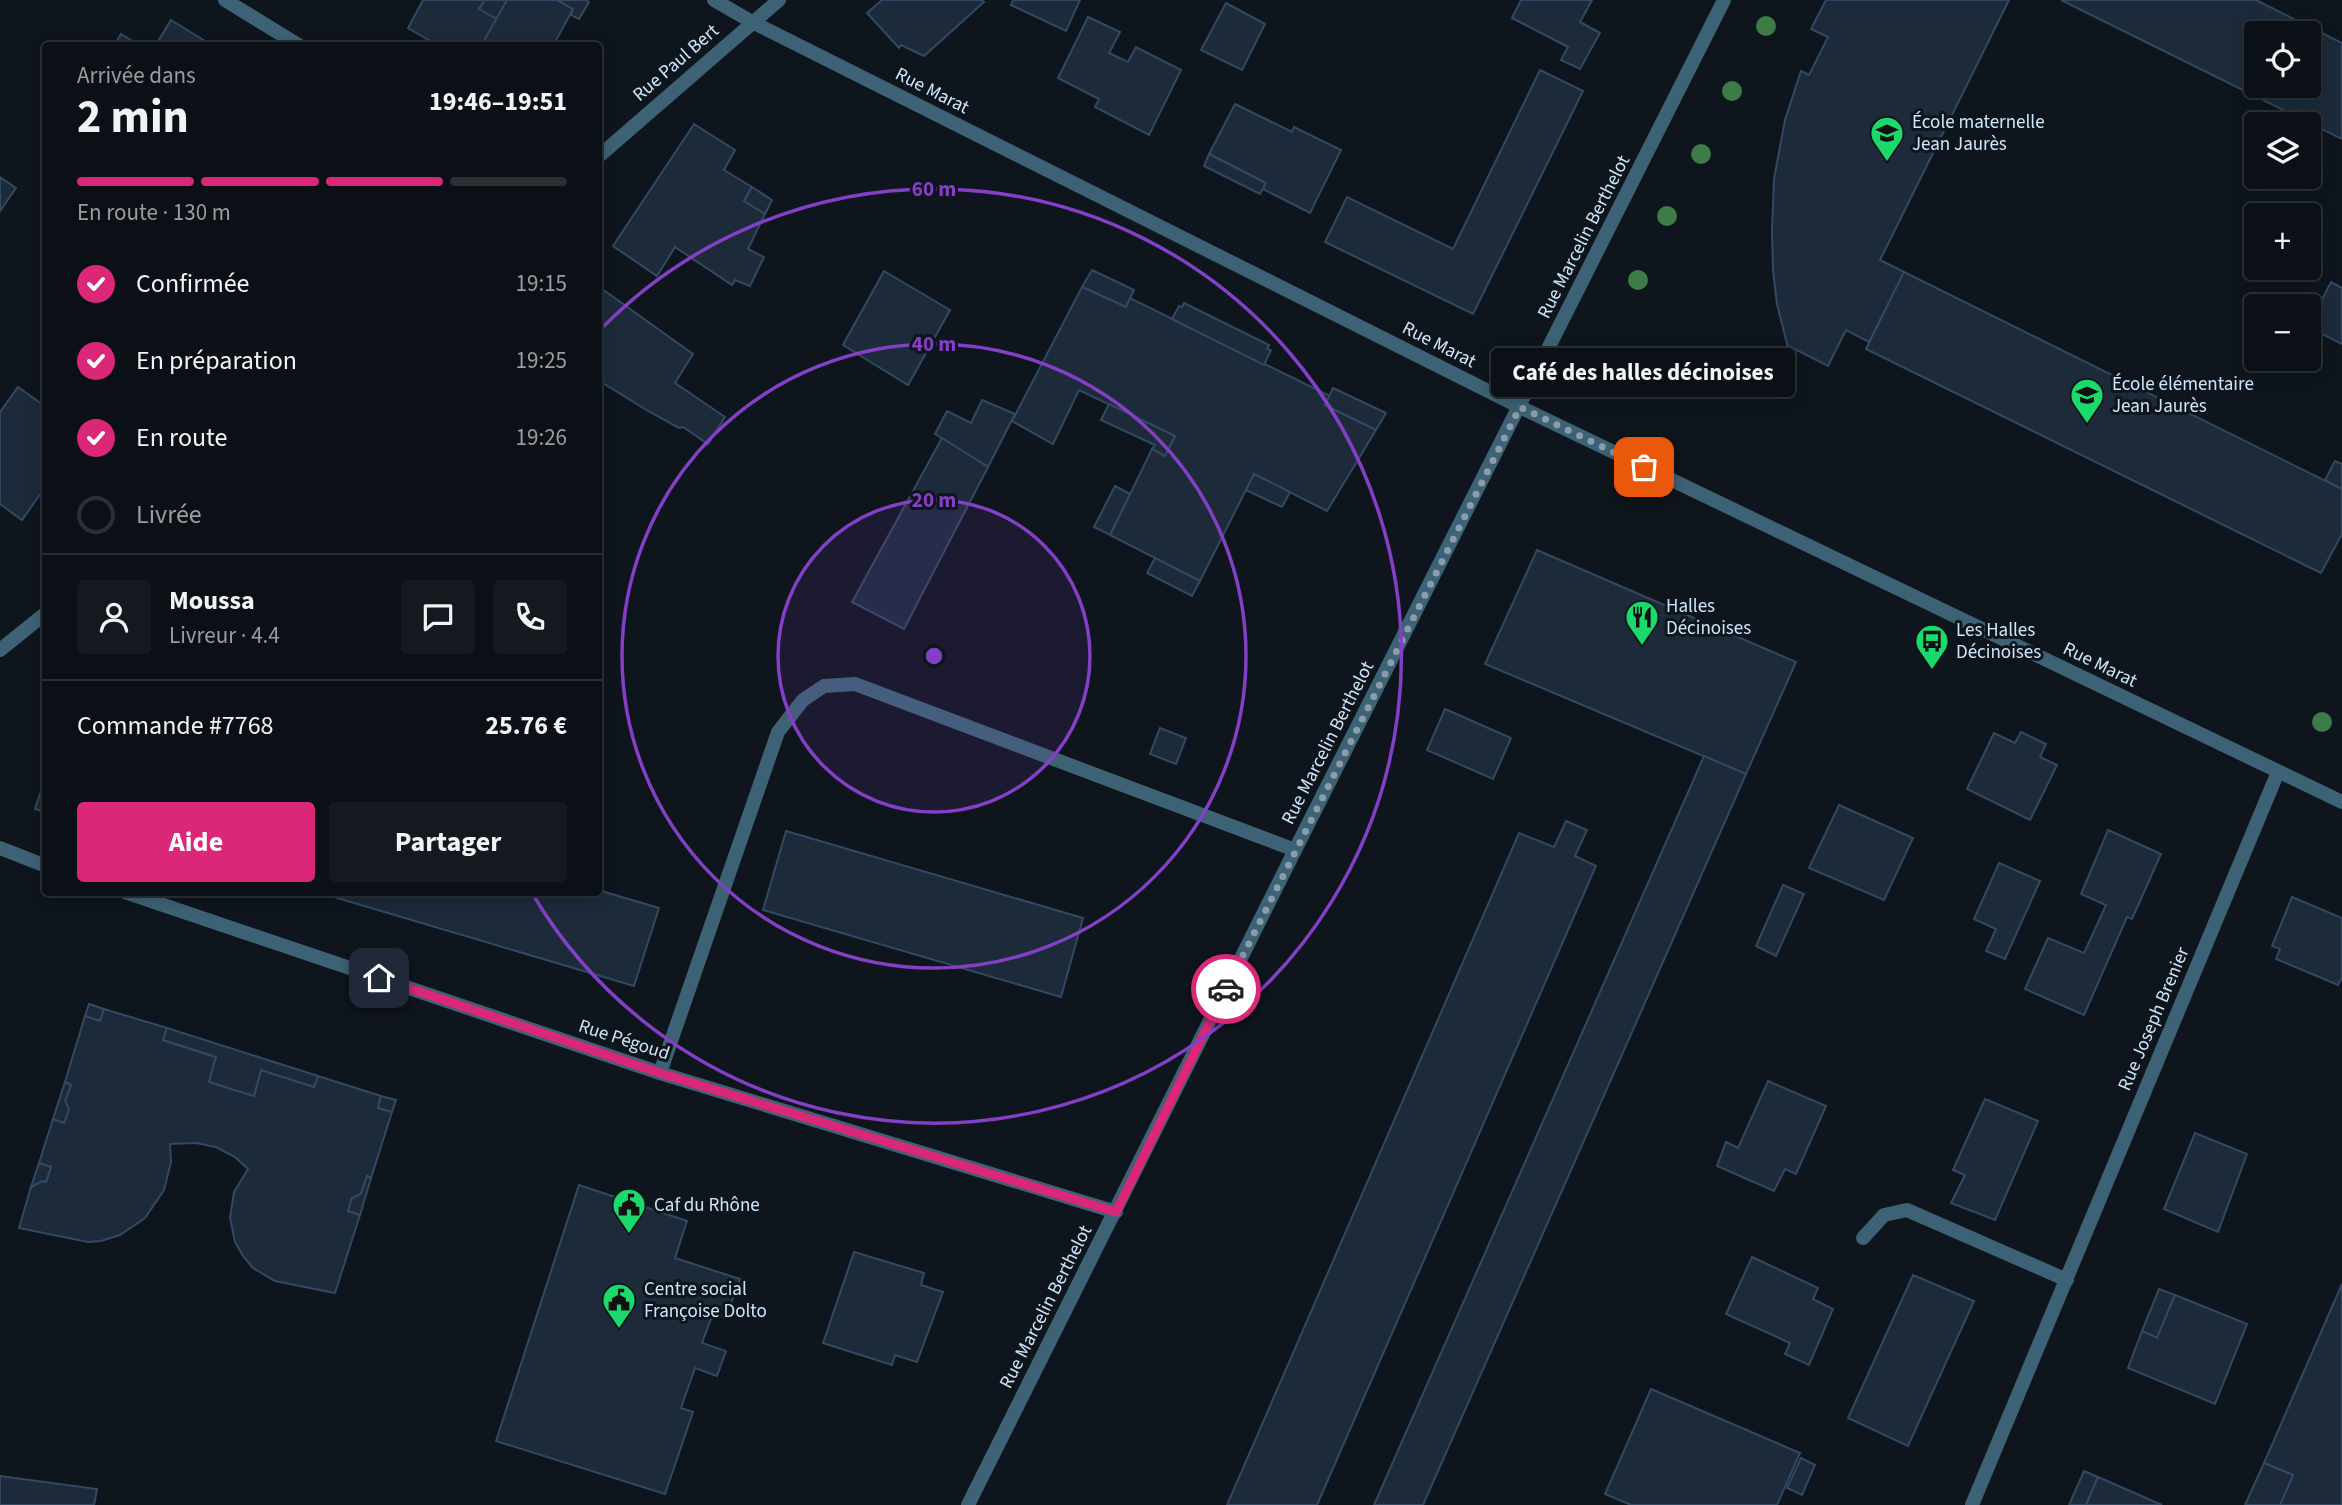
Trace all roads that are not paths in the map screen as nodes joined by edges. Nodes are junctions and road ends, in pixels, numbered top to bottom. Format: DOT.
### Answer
graph roads {
  1 [pos="225,0"];
  2 [pos="714,0"];
  3 [pos="779,0"];
  4 [pos="1724,0"];
  5 [pos="752,22"];
  6 [pos="293,42"];
  7 [pos="602,153"];
  8 [pos="1520,407"];
  9 [pos="42,616"];
  10 [pos="0,650"];
  11 [pos="2278,772"];
  12 [pos="2342,802"];
  13 [pos="0,848"];
  14 [pos="1295,850"];
  15 [pos="42,864"];
  16 [pos="137,896"];
  17 [pos="660,1073"];
  18 [pos="1116,1212"];
  19 [pos="1863,1238"];
  20 [pos="2067,1280"];
  21 [pos="968,1505"];
  22 [pos="1972,1505"];
  1 -- 6 [label="street"];
  2 -- 5 [label="street, Rue Marat"];
  3 -- 5 [label="street, Rue Paul Bert"];
  4 -- 8 [label="street, Rue Marcelin Berthelot"];
  5 -- 7 [label="street, Rue Paul Bert"];
  5 -- 8 [label="street, Rue Marat"];
  8 -- 11 [label="street, Rue Marat"];
  8 -- 14 [label="street, Rue Marcelin Berthelot"];
  9 -- 10 [label="street"];
  11 -- 12 [label="street, Rue Marat"];
  11 -- 20 [label="street, Rue Joseph Brenier"];
  13 -- 15 [label="street"];
  14 -- 17 [label="street"];
  14 -- 18 [label="street, Rue Marcelin Berthelot"];
  16 -- 17 [label="street, Rue Pégoud"];
  17 -- 18 [label="street, Rue Pégoud"];
  18 -- 21 [label="street, Rue Marcelin Berthelot"];
  19 -- 20 [label="street"];
  20 -- 22 [label="street, Rue Joseph Brenier"];
}
